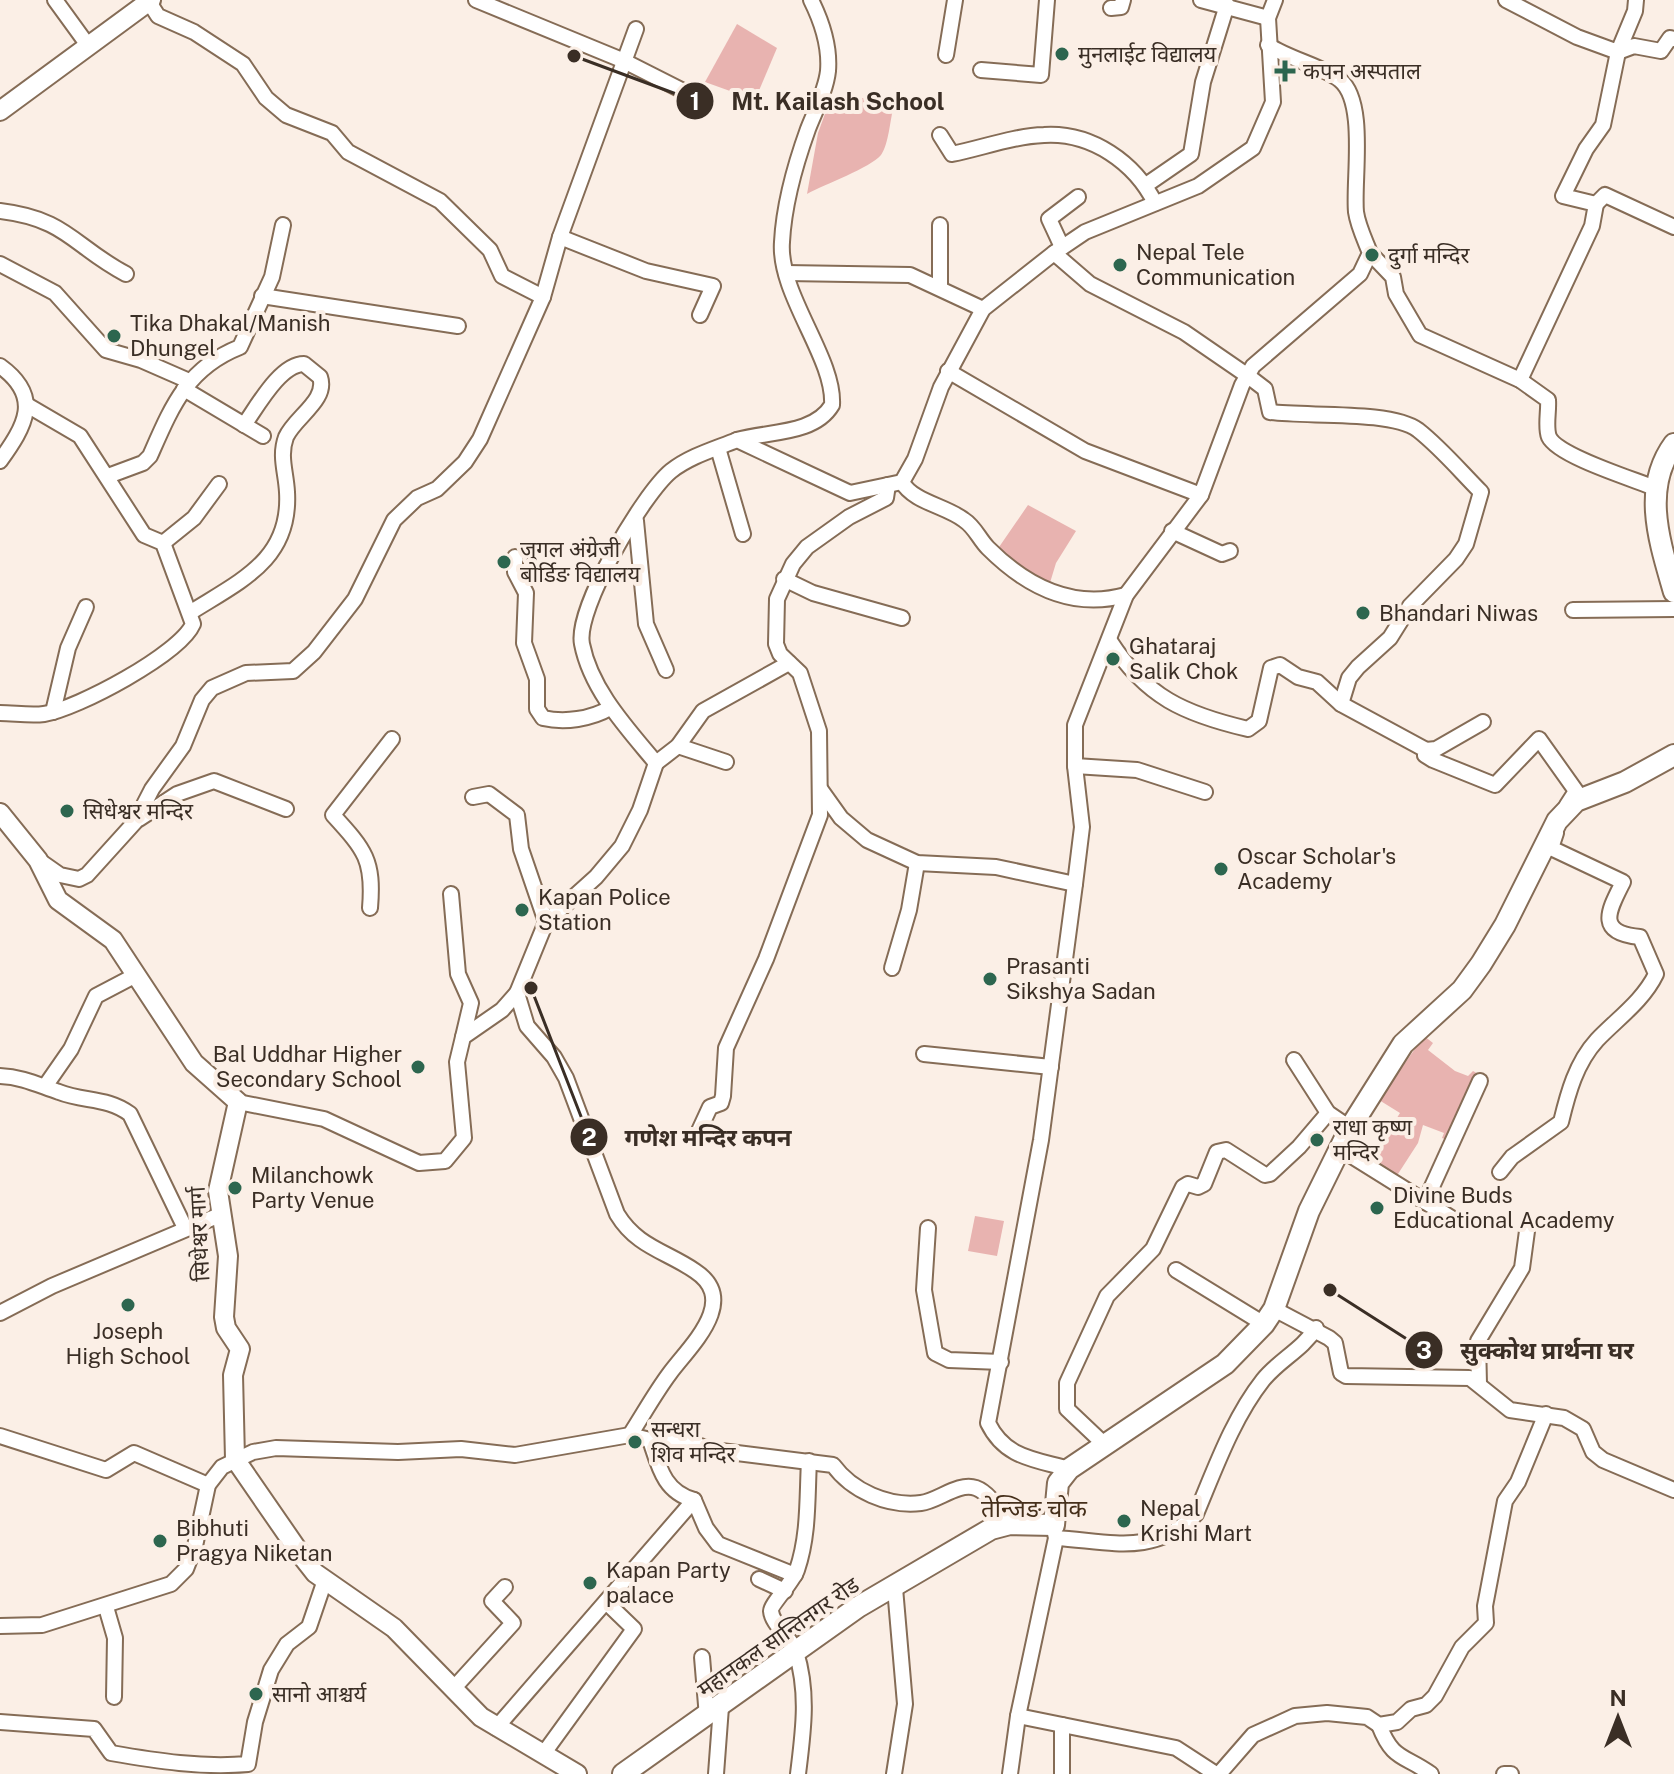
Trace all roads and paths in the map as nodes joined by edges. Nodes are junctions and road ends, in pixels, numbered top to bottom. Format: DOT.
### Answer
graph roads {
  1 [pos="55,0"];
  2 [pos="476,0"];
  3 [pos="811,0"];
  4 [pos="955,0"];
  5 [pos="1047,0"];
  6 [pos="1201,0"];
  7 [pos="1275,0"];
  8 [pos="1506,0"];
  9 [pos="1636,0"];
  10 [pos="150,1"];
  11 [pos="1227,5"];
  12 [pos="1268,18"];
  13 [pos="636,29"];
  14 [pos="1674,39"];
  15 [pos="87,44"];
  16 [pos="1268,45"];
  17 [pos="1618,52"];
  18 [pos="946,55"];
  19 [pos="622,60"];
  20 [pos="981,70"];
  21 [pos="703,101"];
  22 [pos="0,111"];
  23 [pos="940,135"];
  24 [pos="1146,185"];
  25 [pos="1078,197"];
  26 [pos="1155,203"];
  27 [pos="1596,204"];
  28 [pos="0,211"];
  29 [pos="283,225"];
  30 [pos="940,225"];
  31 [pos="1674,227"];
  32 [pos="560,237"];
  33 [pos="1058,250"];
  34 [pos="1370,253"];
  35 [pos="0,264"];
  36 [pos="786,273"];
  37 [pos="126,274"];
  38 [pos="940,286"];
  39 [pos="262,296"];
  40 [pos="543,297"];
  41 [pos="983,309"];
  42 [pos="700,315"];
  43 [pos="458,326"];
  44 [pos="0,366"];
  45 [pos="948,371"];
  46 [pos="1248,376"];
  47 [pos="1520,380"];
  48 [pos="186,385"];
  49 [pos="27,405"];
  50 [pos="244,425"];
  51 [pos="263,436"];
  52 [pos="737,440"];
  53 [pos="1674,444"];
  54 [pos="718,448"];
  55 [pos="0,461"];
  56 [pos="108,476"];
  57 [pos="219,484"];
  58 [pos="895,484"];
  59 [pos="1655,488"];
  60 [pos="1201,495"];
  61 [pos="636,520"];
  62 [pos="1172,531"];
  63 [pos="743,534"];
  64 [pos="163,543"];
  65 [pos="1230,551"];
  66 [pos="515,557"];
  67 [pos="784,579"];
  68 [pos="1674,592"];
  69 [pos="1126,595"];
  70 [pos="86,607"];
  71 [pos="1674,609"];
  72 [pos="1573,610"];
  73 [pos="191,612"];
  74 [pos="902,618"];
  75 [pos="1110,641"];
  76 [pos="789,663"];
  77 [pos="666,670"];
  78 [pos="1341,704"];
  79 [pos="610,708"];
  80 [pos="53,712"];
  81 [pos="0,713"];
  82 [pos="1483,722"];
  83 [pos="392,739"];
  84 [pos="678,746"];
  85 [pos="1426,750"];
  86 [pos="1674,755"];
  87 [pos="726,762"];
  88 [pos="656,763"];
  89 [pos="1075,766"];
  90 [pos="821,790"];
  91 [pos="1205,792"];
  92 [pos="473,797"];
  93 [pos="286,809"];
  94 [pos="0,813"];
  95 [pos="1559,819"];
  96 [pos="135,822"];
  97 [pos="38,860"];
  98 [pos="917,863"];
  99 [pos="1075,884"];
  100 [pos="451,894"];
  101 [pos="370,908"];
  102 [pos="546,922"];
  103 [pos="892,968"];
  104 [pos="1674,972"];
  105 [pos="1656,974"];
  106 [pos="136,975"];
  107 [pos="517,993"];
  108 [pos="463,1037"];
  109 [pos="924,1054"];
  110 [pos="1294,1060"];
  111 [pos="1051,1067"];
  112 [pos="0,1076"];
  113 [pos="1480,1081"];
  114 [pos="46,1085"];
  115 [pos="238,1102"];
  116 [pos="1328,1113"];
  117 [pos="1350,1128"];
  118 [pos="698,1133"];
  119 [pos="1339,1148"];
  120 [pos="1500,1172"];
  121 [pos="1425,1202"];
  122 [pos="222,1214"];
  123 [pos="1456,1221"];
  124 [pos="185,1228"];
  125 [pos="928,1228"];
  126 [pos="1527,1231"];
  127 [pos="1176,1270"];
  128 [pos="0,1313"];
  129 [pos="1269,1317"];
  130 [pos="1316,1328"];
  131 [pos="1001,1362"];
  132 [pos="1479,1384"];
  133 [pos="1546,1414"];
  134 [pos="630,1435"];
  135 [pos="0,1436"];
  136 [pos="650,1440"];
  137 [pos="1105,1445"];
  138 [pos="235,1459"];
  139 [pos="809,1461"];
  140 [pos="1069,1469"];
  141 [pos="208,1485"];
  142 [pos="1674,1490"];
  143 [pos="1057,1491"];
  144 [pos="694,1500"];
  145 [pos="1014,1524"];
  146 [pos="1055,1531"];
  147 [pos="795,1575"];
  148 [pos="759,1579"];
  149 [pos="325,1580"];
  150 [pos="505,1587"];
  151 [pos="895,1588"];
  152 [pos="785,1591"];
  153 [pos="606,1602"];
  154 [pos="106,1607"];
  155 [pos="0,1626"];
  156 [pos="796,1650"];
  157 [pos="702,1657"];
  158 [pos="453,1689"];
  159 [pos="114,1697"];
  160 [pos="714,1712"];
  161 [pos="1018,1716"];
  162 [pos="0,1722"];
  163 [pos="1062,1725"];
  164 [pos="1379,1725"];
  165 [pos="496,1728"];
  166 [pos="544,1753"];
  167 [pos="209,1771"];
  168 [pos="577,1774"];
  169 [pos="623,1774"];
  170 [pos="716,1774"];
  171 [pos="798,1774"];
  172 [pos="894,1774"];
  173 [pos="1010,1774"];
  174 [pos="1062,1774"];
  175 [pos="1218,1774"];
  176 [pos="1431,1774"];
  177 [pos="1504,1774"];
  178 [pos="1511,1774"];
  1 -- 15 [label="street"];
  2 -- 19 [label="street"];
  3 -- 36 [label="street"];
  4 -- 18 [label="street"];
  5 -- 20 [label="street"];
  6 -- 11 [label="street"];
  7 -- 12 [label="street"];
  8 -- 17 [label="street"];
  9 -- 17 [label="street"];
  10 -- 15 [label="street"];
  10 -- 40 [label="street"];
  11 -- 12 [label="street"];
  11 -- 24 [label="street"];
  12 -- 16 [label="street"];
  13 -- 19 [label="street"];
  14 -- 17 [label="street"];
  15 -- 22 [label="street"];
  16 -- 26 [label="street"];
  16 -- 34 [label="street"];
  17 -- 27 [label="street"];
  19 -- 21 [label="street"];
  19 -- 32 [label="street"];
  23 -- 24 [label="street"];
  24 -- 26 [label="street"];
  25 -- 33 [label="street"];
  26 -- 33 [label="street"];
  27 -- 31 [label="street"];
  27 -- 47 [label="street"];
  28 -- 37 [label="street"];
  29 -- 39 [label="street"];
  30 -- 38 [label="street"];
  32 -- 40 [label="street"];
  32 -- 42 [label="street"];
  33 -- 41 [label="street"];
  33 -- 46 [label="street"];
  34 -- 46 [label="street"];
  34 -- 47 [label="street"];
  35 -- 48 [label="street"];
  36 -- 38 [label="street"];
  36 -- 52 [label="street"];
  38 -- 41 [label="street"];
  39 -- 43 [label="street"];
  39 -- 48 [label="street"];
  40 -- 96 [label="street"];
  41 -- 45 [label="street"];
  44 -- 49 [label="street"];
  45 -- 58 [label="street"];
  45 -- 60 [label="street"];
  46 -- 60 [label="street"];
  46 -- 78 [label="street"];
  47 -- 59 [label="street"];
  48 -- 50 [label="street"];
  48 -- 56 [label="street"];
  49 -- 55 [label="street"];
  49 -- 56 [label="street"];
  50 -- 51 [label="street"];
  50 -- 73 [label="street"];
  52 -- 54 [label="street"];
  52 -- 58 [label="street"];
  53 -- 59 [label="main road"];
  54 -- 61 [label="street"];
  54 -- 63 [label="street"];
  56 -- 64 [label="street"];
  57 -- 64 [label="street"];
  58 -- 67 [label="street"];
  58 -- 69 [label="street"];
  59 -- 68 [label="main road"];
  60 -- 62 [label="street"];
  61 -- 77 [label="street"];
  61 -- 79 [label="street"];
  62 -- 65 [label="street"];
  62 -- 69 [label="street"];
  64 -- 73 [label="street"];
  66 -- 79 [label="street"];
  67 -- 74 [label="street"];
  67 -- 76 [label="street"];
  69 -- 75 [label="street"];
  70 -- 80 [label="street"];
  71 -- 72 [label="street"];
  73 -- 80 [label="street"];
  75 -- 78 [label="street"];
  75 -- 89 [label="street"];
  76 -- 84 [label="street"];
  76 -- 90 [label="street"];
  78 -- 85 [label="street"];
  79 -- 88 [label="street"];
  80 -- 81 [label="street"];
  82 -- 85 [label="street"];
  83 -- 101 [label="street"];
  84 -- 87 [label="street"];
  84 -- 88 [label="street"];
  85 -- 95 [label="street"];
  86 -- 95 [label="main road"];
  88 -- 102 [label="street"];
  89 -- 91 [label="street"];
  89 -- 99 [label="street"];
  90 -- 98 [label="street"];
  90 -- 118 [label="street"];
  92 -- 102 [label="street"];
  93 -- 96 [label="street"];
  94 -- 97 [label="street"];
  95 -- 105 [label="street"];
  95 -- 117 [label="main road"];
  96 -- 97 [label="street"];
  97 -- 106 [label="street"];
  98 -- 99 [label="street"];
  98 -- 103 [label="street"];
  99 -- 111 [label="street"];
  100 -- 108 [label="street"];
  102 -- 107 [label="street"];
  104 -- 105 [label="street"];
  105 -- 120 [label="street"];
  106 -- 114 [label="street"];
  106 -- 115 [label="street"];
  107 -- 108 [label="street"];
  107 -- 134 [label="street"];
  108 -- 115 [label="street"];
  109 -- 111 [label="street"];
  110 -- 116 [label="street"];
  111 -- 131 [label="street"];
  112 -- 114 [label="street"];
  113 -- 121 [label="street"];
  114 -- 124 [label="street"];
  115 -- 122 [label="street, सिधेश्वर मार्ग"];
  116 -- 117 [label="street"];
  116 -- 137 [label="street"];
  117 -- 119 [label="main road"];
  119 -- 121 [label="street"];
  119 -- 129 [label="main road"];
  121 -- 123 [label="street"];
  122 -- 124 [label="street"];
  122 -- 138 [label="street, सिधेश्वर मार्ग"];
  124 -- 128 [label="street"];
  125 -- 131 [label="street"];
  126 -- 132 [label="street"];
  127 -- 129 [label="street"];
  129 -- 130 [label="street"];
  129 -- 137 [label="main road"];
  130 -- 132 [label="street"];
  130 -- 146 [label="street"];
  131 -- 140 [label="street"];
  132 -- 133 [label="street"];
  133 -- 142 [label="street"];
  133 -- 164 [label="street"];
  134 -- 136 [label="street"];
  134 -- 138 [label="street"];
  135 -- 141 [label="street"];
  136 -- 139 [label="street"];
  136 -- 144 [label="street"];
  137 -- 140 [label="main road"];
  138 -- 141 [label="street"];
  138 -- 149 [label="street"];
  139 -- 145 [label="street"];
  139 -- 147 [label="street"];
  140 -- 143 [label="main road"];
  141 -- 154 [label="street"];
  143 -- 145 [label="main road"];
  143 -- 146 [label="main road"];
  144 -- 147 [label="street"];
  144 -- 153 [label="street"];
  145 -- 146 [label="main road, महानकल सान्तिनगर रोड"];
  145 -- 151 [label="main road, महानकल सान्तिनगर रोड"];
  146 -- 161 [label="street"];
  147 -- 152 [label="street"];
  148 -- 152 [label="street"];
  149 -- 158 [label="street"];
  149 -- 167 [label="street"];
  150 -- 158 [label="street"];
  151 -- 156 [label="main road, महानकल सान्तिनगर रोड"];
  151 -- 172 [label="street"];
  152 -- 156 [label="street"];
  153 -- 165 [label="street"];
  153 -- 166 [label="street"];
  154 -- 155 [label="street"];
  154 -- 159 [label="street"];
  156 -- 160 [label="main road, महानकल सान्तिनगर रोड"];
  156 -- 171 [label="street"];
  157 -- 160 [label="street"];
  158 -- 165 [label="street"];
  160 -- 169 [label="main road, महानकल सान्तिनगर रोड"];
  160 -- 170 [label="street"];
  161 -- 163 [label="street"];
  161 -- 173 [label="street"];
  162 -- 167 [label="street"];
  163 -- 174 [label="street"];
  163 -- 175 [label="street"];
  164 -- 175 [label="street"];
  164 -- 176 [label="street"];
  165 -- 166 [label="street"];
  166 -- 168 [label="street"];
  177 -- 178 [label="street"];
}
